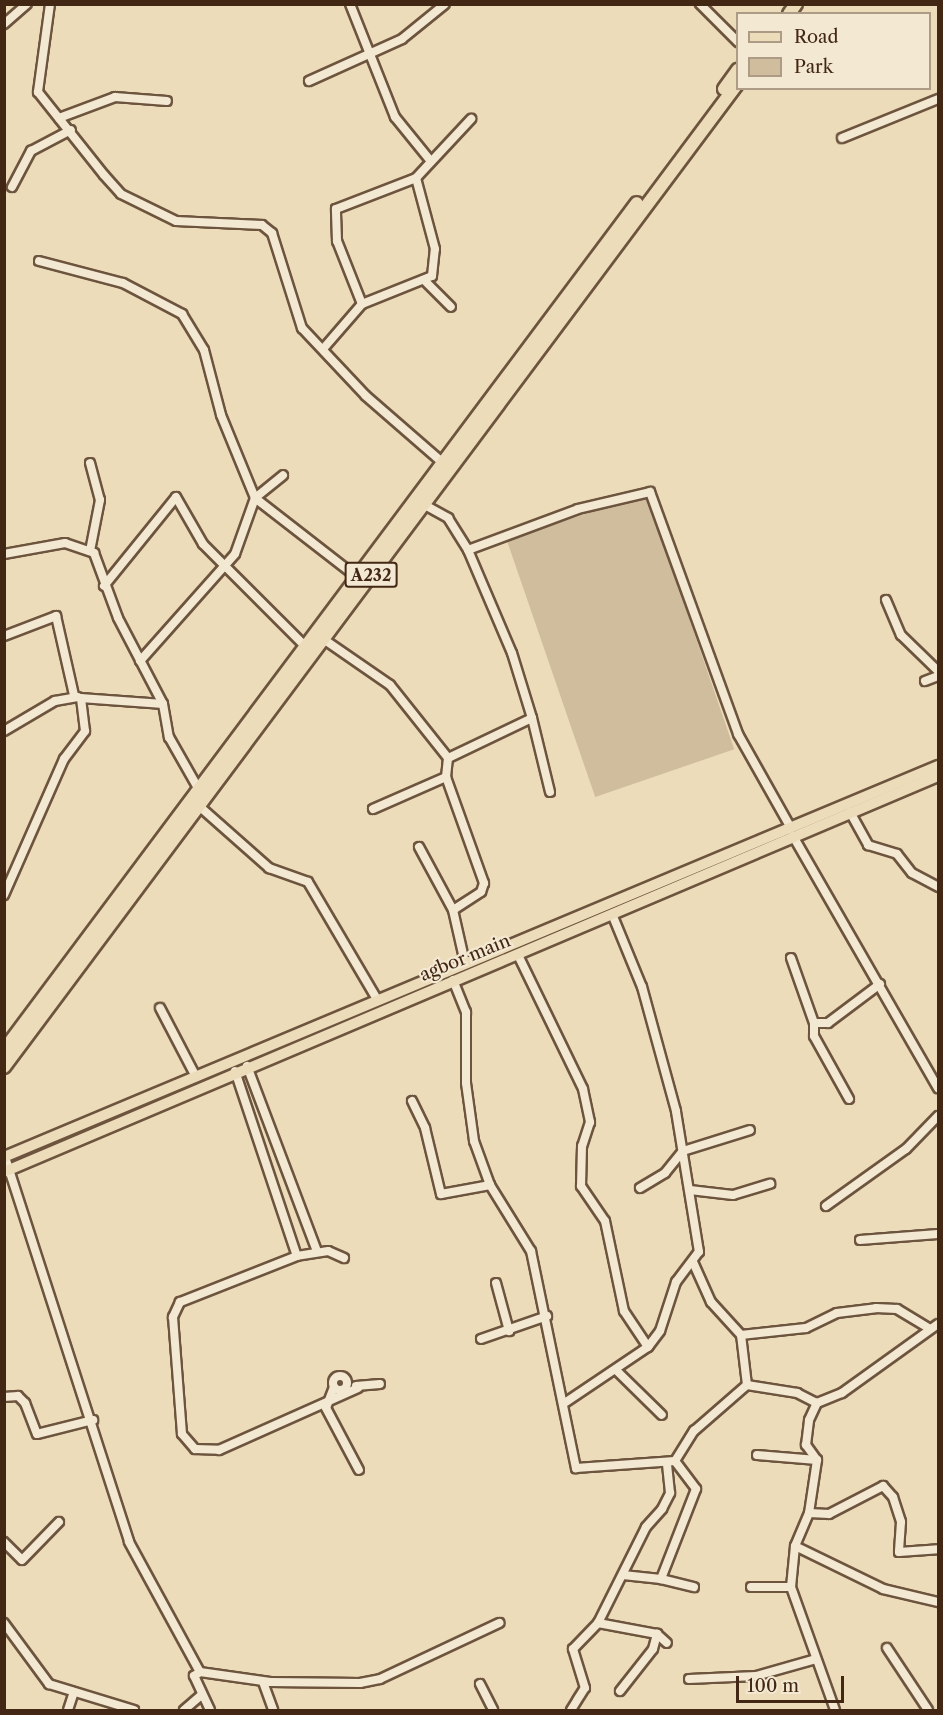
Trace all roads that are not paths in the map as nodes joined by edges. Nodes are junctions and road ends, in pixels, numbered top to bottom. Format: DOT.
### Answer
graph roads {
  1 [pos="27,4"];
  2 [pos="50,4"];
  3 [pos="350,4"];
  4 [pos="445,4"];
  5 [pos="700,4"];
  6 [pos="4,24"];
  7 [pos="736,40"];
  8 [pos="372,53"];
  9 [pos="736,73"];
  10 [pos="309,81"];
  11 [pos="736,86"];
  12 [pos="939,99"];
  13 [pos="167,102"];
  14 [pos="59,117"];
  15 [pos="471,119"];
  16 [pos="71,130"];
  17 [pos="842,138"];
  18 [pos="430,160"];
  19 [pos="416,178"];
  20 [pos="12,187"];
  21 [pos="39,261"];
  22 [pos="426,282"];
  23 [pos="362,304"];
  24 [pos="451,307"];
  25 [pos="323,349"];
  26 [pos="442,462"];
  27 [pos="90,463"];
  28 [pos="283,475"];
  29 [pos="255,498"];
  30 [pos="423,504"];
  31 [pos="468,550"];
  32 [pos="90,551"];
  33 [pos="4,554"];
  34 [pos="223,565"];
  35 [pos="357,577"];
  36 [pos="104,586"];
  37 [pos="886,600"];
  38 [pos="4,636"];
  39 [pos="319,636"];
  40 [pos="305,646"];
  41 [pos="140,661"];
  42 [pos="939,671"];
  43 [pos="939,676"];
  44 [pos="925,681"];
  45 [pos="78,697"];
  46 [pos="163,704"];
  47 [pos="532,718"];
  48 [pos="4,731"];
  49 [pos="448,758"];
  50 [pos="939,766"];
  51 [pos="939,776"];
  52 [pos="446,777"];
  53 [pos="198,788"];
  54 [pos="550,792"];
  55 [pos="199,806"];
  56 [pos="374,809"];
  57 [pos="850,812"];
  58 [pos="792,832"];
  59 [pos="419,847"];
  60 [pos="939,887"];
  61 [pos="4,895"];
  62 [pos="453,910"];
  63 [pos="612,914"];
  64 [pos="518,955"];
  65 [pos="791,958"];
  66 [pos="465,963"];
  67 [pos="453,980"];
  68 [pos="880,984"];
  69 [pos="378,1001"];
  70 [pos="160,1008"];
  71 [pos="814,1023"];
  72 [pos="4,1050"];
  73 [pos="247,1066"];
  74 [pos="4,1067"];
  75 [pos="235,1071"];
  76 [pos="196,1077"];
  77 [pos="939,1088"];
  78 [pos="849,1099"];
  79 [pos="412,1101"];
  80 [pos="939,1116"];
  81 [pos="750,1130"];
  82 [pos="683,1151"];
  83 [pos="5,1157"];
  84 [pos="7,1171"];
  85 [pos="770,1184"];
  86 [pos="490,1185"];
  87 [pos="640,1188"];
  88 [pos="690,1190"];
  89 [pos="826,1206"];
  90 [pos="939,1234"];
  91 [pos="860,1240"];
  92 [pos="317,1251"];
  93 [pos="297,1256"];
  94 [pos="344,1258"];
  95 [pos="693,1262"];
  96 [pos="496,1283"];
  97 [pos="548,1316"];
  98 [pos="939,1324"];
  99 [pos="929,1328"];
  100 [pos="509,1331"];
  101 [pos="741,1335"];
  102 [pos="481,1339"];
  103 [pos="648,1347"];
  104 [pos="616,1370"];
  105 [pos="380,1384"];
  106 [pos="747,1385"];
  107 [pos="358,1388"];
  108 [pos="4,1396"];
  109 [pos="325,1402"];
  110 [pos="566,1402"];
  111 [pos="817,1402"];
  112 [pos="662,1415"];
  113 [pos="93,1420"];
  114 [pos="757,1455"];
  115 [pos="817,1460"];
  116 [pos="671,1463"];
  117 [pos="359,1470"];
  118 [pos="809,1513"];
  119 [pos="59,1522"];
  120 [pos="4,1542"];
  121 [pos="795,1546"];
  122 [pos="939,1549"];
  123 [pos="623,1575"];
  124 [pos="661,1579"];
  125 [pos="694,1587"];
  126 [pos="751,1587"];
  127 [pos="791,1587"];
  128 [pos="939,1602"];
  129 [pos="4,1623"];
  130 [pos="499,1623"];
  131 [pos="598,1623"];
  132 [pos="657,1634"];
  133 [pos="667,1643"];
  134 [pos="887,1648"];
  135 [pos="816,1659"];
  136 [pos="200,1672"];
  137 [pos="689,1679"];
  138 [pos="263,1682"];
  139 [pos="480,1684"];
  140 [pos="620,1691"];
  141 [pos="74,1692"];
  142 [pos="201,1695"];
  143 [pos="69,1710"];
  144 [pos="132,1710"];
  145 [pos="184,1710"];
  146 [pos="210,1710"];
  147 [pos="273,1710"];
  148 [pos="493,1710"];
  149 [pos="571,1710"];
  150 [pos="835,1710"];
  151 [pos="928,1710"];
  1 -- 6 [label="street"];
  2 -- 14 [label="street"];
  3 -- 8 [label="street"];
  4 -- 8 [label="street"];
  5 -- 7 [label="street"];
  8 -- 10 [label="street"];
  8 -- 18 [label="street"];
  9 -- 26 [label="highway, A232"];
  11 -- 30 [label="highway, A232"];
  12 -- 17 [label="street"];
  13 -- 14 [label="street"];
  14 -- 16 [label="street"];
  15 -- 18 [label="street"];
  16 -- 20 [label="street"];
  16 -- 25 [label="street"];
  18 -- 19 [label="street"];
  19 -- 22 [label="street"];
  19 -- 23 [label="street"];
  21 -- 29 [label="street"];
  22 -- 23 [label="street"];
  22 -- 24 [label="street"];
  23 -- 25 [label="street"];
  25 -- 26 [label="street"];
  26 -- 35 [label="highway, A232"];
  27 -- 32 [label="street"];
  28 -- 29 [label="street"];
  29 -- 34 [label="street"];
  29 -- 35 [label="street"];
  30 -- 31 [label="street"];
  30 -- 39 [label="highway, A232"];
  31 -- 47 [label="street"];
  31 -- 58 [label="street"];
  32 -- 33 [label="street"];
  32 -- 36 [label="street"];
  34 -- 36 [label="street"];
  34 -- 40 [label="street"];
  34 -- 41 [label="street"];
  35 -- 39 [label="highway, A232"];
  36 -- 41 [label="street"];
  37 -- 42 [label="street"];
  38 -- 45 [label="street"];
  39 -- 40 [label="highway, A232"];
  39 -- 49 [label="street"];
  39 -- 55 [label="highway, A232"];
  40 -- 53 [label="highway, A232"];
  41 -- 46 [label="street"];
  43 -- 44 [label="street"];
  45 -- 46 [label="street"];
  45 -- 48 [label="street"];
  45 -- 61 [label="street"];
  46 -- 53 [label="street"];
  47 -- 49 [label="street"];
  47 -- 54 [label="street"];
  49 -- 52 [label="street"];
  50 -- 58 [label="main road, agbor main"];
  51 -- 57 [label="main road, agbor main"];
  52 -- 56 [label="street"];
  52 -- 62 [label="street"];
  53 -- 72 [label="highway, A232"];
  55 -- 69 [label="street"];
  55 -- 74 [label="highway, A232"];
  57 -- 58 [label="main road, agbor main"];
  57 -- 60 [label="street"];
  58 -- 63 [label="main road, agbor main"];
  58 -- 66 [label="main road, agbor main"];
  58 -- 68 [label="street"];
  59 -- 62 [label="street"];
  62 -- 66 [label="street"];
  63 -- 64 [label="main road, agbor main"];
  63 -- 82 [label="street"];
  64 -- 67 [label="main road, agbor main"];
  64 -- 103 [label="street"];
  65 -- 71 [label="street"];
  66 -- 69 [label="main road, agbor main"];
  67 -- 73 [label="main road, agbor main"];
  67 -- 86 [label="street"];
  68 -- 71 [label="street"];
  68 -- 77 [label="street"];
  69 -- 76 [label="main road, agbor main"];
  70 -- 76 [label="street"];
  71 -- 78 [label="street"];
  73 -- 75 [label="main road, agbor main"];
  73 -- 92 [label="street"];
  75 -- 84 [label="main road, agbor main"];
  75 -- 93 [label="street"];
  76 -- 83 [label="main road, agbor main"];
  79 -- 86 [label="street"];
  80 -- 89 [label="street"];
  81 -- 82 [label="street"];
  82 -- 87 [label="street"];
  82 -- 88 [label="street"];
  83 -- 84 [label="street"];
  84 -- 113 [label="street"];
  85 -- 88 [label="street"];
  86 -- 97 [label="street"];
  88 -- 95 [label="street"];
  90 -- 91 [label="street"];
  92 -- 93 [label="street"];
  92 -- 94 [label="street"];
  93 -- 109 [label="street"];
  95 -- 101 [label="street"];
  95 -- 103 [label="street"];
  96 -- 100 [label="street"];
  97 -- 100 [label="street"];
  97 -- 110 [label="street"];
  98 -- 99 [label="street"];
  99 -- 101 [label="street"];
  99 -- 111 [label="street"];
  100 -- 102 [label="street"];
  101 -- 106 [label="street"];
  103 -- 104 [label="street"];
  104 -- 110 [label="street"];
  104 -- 112 [label="street"];
  105 -- 107 [label="street"];
  106 -- 111 [label="street"];
  106 -- 116 [label="street"];
  107 -- 109 [label="street"];
  107 -- 109 [label="street"];
  108 -- 113 [label="street"];
  109 -- 117 [label="street"];
  110 -- 116 [label="street"];
  111 -- 115 [label="street"];
  113 -- 136 [label="street"];
  114 -- 115 [label="street"];
  115 -- 118 [label="street"];
  116 -- 123 [label="street"];
  116 -- 124 [label="street"];
  118 -- 121 [label="street"];
  118 -- 122 [label="street"];
  119 -- 120 [label="street"];
  121 -- 127 [label="street"];
  121 -- 128 [label="street"];
  123 -- 124 [label="street"];
  123 -- 131 [label="street"];
  124 -- 125 [label="street"];
  126 -- 127 [label="street"];
  127 -- 135 [label="street"];
  129 -- 141 [label="street"];
  130 -- 138 [label="street"];
  131 -- 132 [label="street"];
  131 -- 149 [label="street"];
  132 -- 133 [label="street"];
  132 -- 140 [label="street"];
  134 -- 151 [label="street"];
  135 -- 137 [label="street"];
  135 -- 150 [label="street"];
  136 -- 138 [label="street"];
  136 -- 142 [label="street"];
  138 -- 147 [label="street"];
  139 -- 148 [label="street"];
  141 -- 143 [label="street"];
  141 -- 144 [label="street"];
  142 -- 145 [label="street"];
  142 -- 146 [label="street"];
}
